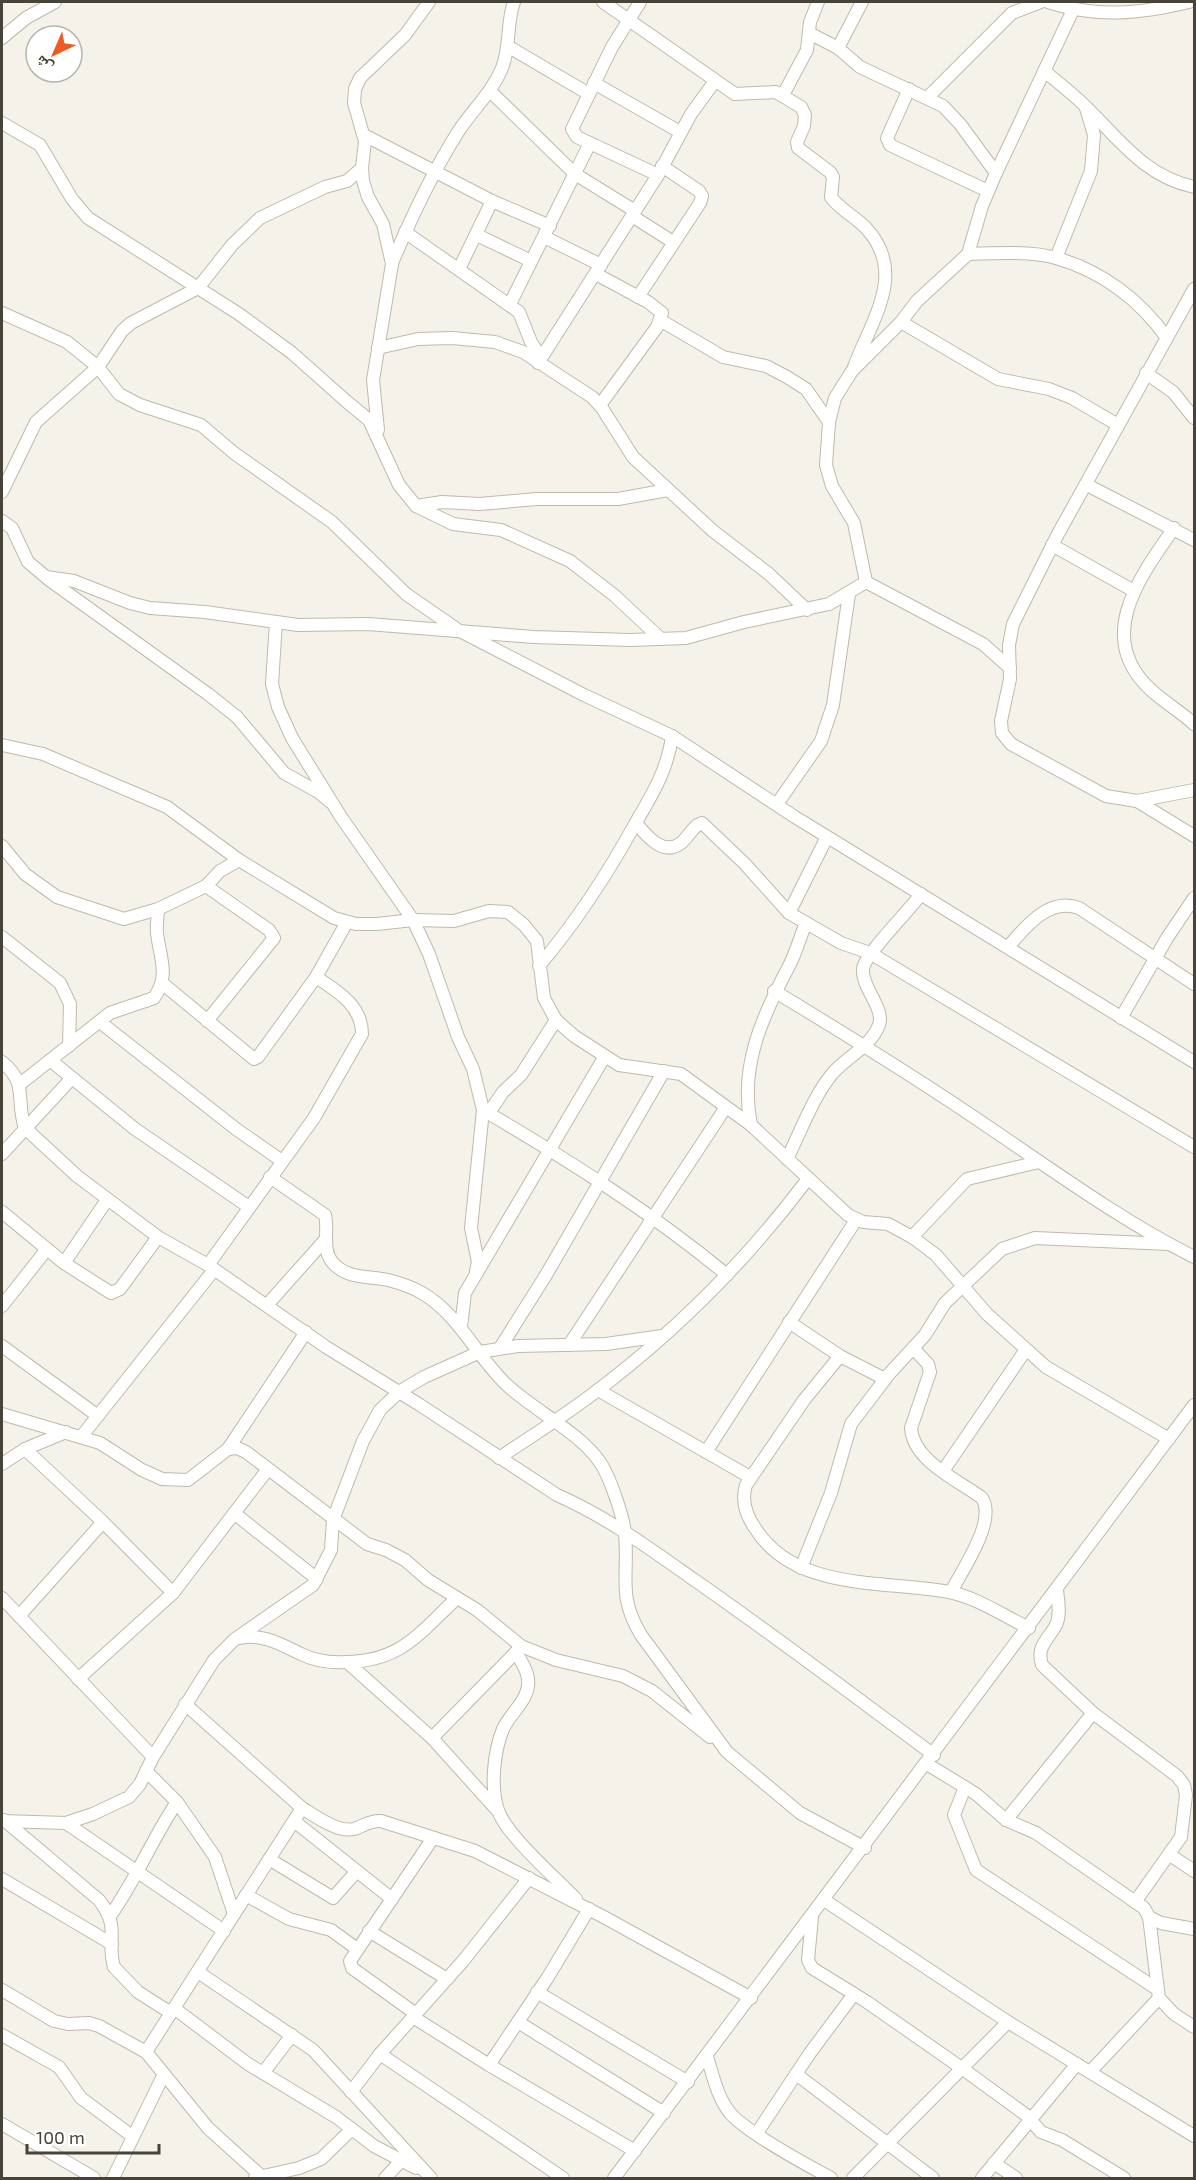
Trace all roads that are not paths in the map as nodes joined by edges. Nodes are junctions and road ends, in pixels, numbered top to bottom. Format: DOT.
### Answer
graph roads {
  1 [pos="56,2"];
  2 [pos="429,2"];
  3 [pos="514,2"];
  4 [pos="603,2"];
  5 [pos="640,2"];
  6 [pos="818,2"];
  7 [pos="862,2"];
  8 [pos="1041,2"];
  9 [pos="1048,2"];
  10 [pos="1189,2"];
  11 [pos="1072,10"];
  12 [pos="628,20"];
  13 [pos="809,33"];
  14 [pos="2,38"];
  15 [pos="509,46"];
  16 [pos="838,48"];
  17 [pos="1044,71"];
  18 [pos="715,81"];
  19 [pos="592,88"];
  20 [pos="909,89"];
  21 [pos="490,91"];
  22 [pos="783,95"];
  23 [pos="928,97"];
  24 [pos="1086,106"];
  25 [pos="2,123"];
  26 [pos="680,132"];
  27 [pos="364,135"];
  28 [pos="590,143"];
  29 [pos="362,168"];
  30 [pos="436,170"];
  31 [pos="660,171"];
  32 [pos="996,173"];
  33 [pos="575,174"];
  34 [pos="1194,187"];
  35 [pos="988,191"];
  36 [pos="492,201"];
  37 [pos="634,214"];
  38 [pos="405,232"];
  39 [pos="547,232"];
  40 [pos="477,234"];
  41 [pos="673,242"];
  42 [pos="969,254"];
  43 [pos="1056,258"];
  44 [pos="531,261"];
  45 [pos="392,264"];
  46 [pos="459,269"];
  47 [pos="598,270"];
  48 [pos="198,288"];
  49 [pos="1194,289"];
  50 [pos="638,297"];
  51 [pos="510,304"];
  52 [pos="1191,307"];
  53 [pos="2,313"];
  54 [pos="660,320"];
  55 [pos="901,322"];
  56 [pos="1167,338"];
  57 [pos="378,348"];
  58 [pos="540,360"];
  59 [pos="98,367"];
  60 [pos="852,371"];
  61 [pos="1146,373"];
  62 [pos="600,405"];
  63 [pos="1194,418"];
  64 [pos="829,422"];
  65 [pos="1118,425"];
  66 [pos="381,443"];
  67 [pos="1087,484"];
  68 [pos="668,490"];
  69 [pos="2,492"];
  70 [pos="416,506"];
  71 [pos="2,521"];
  72 [pos="1174,528"];
  73 [pos="1194,540"];
  74 [pos="1052,545"];
  75 [pos="46,577"];
  76 [pos="866,582"];
  77 [pos="1134,591"];
  78 [pos="849,594"];
  79 [pos="807,610"];
  80 [pos="276,622"];
  81 [pos="458,630"];
  82 [pos="661,639"];
  83 [pos="1010,668"];
  84 [pos="1194,724"];
  85 [pos="672,735"];
  86 [pos="2,745"];
  87 [pos="1194,790"];
  88 [pos="1137,801"];
  89 [pos="777,804"];
  90 [pos="336,808"];
  91 [pos="636,823"];
  92 [pos="1194,836"];
  93 [pos="827,837"];
  94 [pos="2,846"];
  95 [pos="239,860"];
  96 [pos="206,886"];
  97 [pos="921,894"];
  98 [pos="1194,898"];
  99 [pos="158,909"];
  100 [pos="789,913"];
  101 [pos="413,921"];
  102 [pos="347,922"];
  103 [pos="806,923"];
  104 [pos="2,938"];
  105 [pos="1008,947"];
  106 [pos="870,953"];
  107 [pos="1156,958"];
  108 [pos="539,966"];
  109 [pos="316,977"];
  110 [pos="162,983"];
  111 [pos="1194,984"];
  112 [pos="774,991"];
  113 [pos="1121,1018"];
  114 [pos="556,1020"];
  115 [pos="207,1021"];
  116 [pos="100,1022"];
  117 [pos="69,1046"];
  118 [pos="865,1047"];
  119 [pos="604,1056"];
  120 [pos="50,1060"];
  121 [pos="2,1062"];
  122 [pos="1194,1062"];
  123 [pos="664,1071"];
  124 [pos="71,1078"];
  125 [pos="20,1084"];
  126 [pos="726,1107"];
  127 [pos="485,1112"];
  128 [pos="751,1125"];
  129 [pos="25,1128"];
  130 [pos="1194,1147"];
  131 [pos="550,1150"];
  132 [pos="2,1154"];
  133 [pos="787,1159"];
  134 [pos="282,1161"];
  135 [pos="1039,1162"];
  136 [pos="270,1178"];
  137 [pos="807,1180"];
  138 [pos="598,1182"];
  139 [pos="107,1200"];
  140 [pos="249,1208"];
  141 [pos="2,1212"];
  142 [pos="652,1217"];
  143 [pos="856,1220"];
  144 [pos="158,1236"];
  145 [pos="912,1237"];
  146 [pos="325,1240"];
  147 [pos="1167,1244"];
  148 [pos="46,1249"];
  149 [pos="1194,1257"];
  150 [pos="64,1263"];
  151 [pos="211,1268"];
  152 [pos="476,1271"];
  153 [pos="727,1275"];
  154 [pos="963,1288"];
  155 [pos="267,1305"];
  156 [pos="2,1306"];
  157 [pos="789,1322"];
  158 [pos="461,1327"];
  159 [pos="306,1332"];
  160 [pos="662,1336"];
  161 [pos="569,1345"];
  162 [pos="2,1346"];
  163 [pos="500,1348"];
  164 [pos="913,1348"];
  165 [pos="1025,1350"];
  166 [pos="480,1352"];
  167 [pos="840,1356"];
  168 [pos="885,1379"];
  169 [pos="598,1390"];
  170 [pos="399,1392"];
  171 [pos="1194,1405"];
  172 [pos="2,1414"];
  173 [pos="98,1416"];
  174 [pos="552,1422"];
  175 [pos="66,1432"];
  176 [pos="81,1437"];
  177 [pos="1168,1439"];
  178 [pos="25,1449"];
  179 [pos="228,1449"];
  180 [pos="706,1452"];
  181 [pos="499,1458"];
  182 [pos="2,1464"];
  183 [pos="268,1469"];
  184 [pos="943,1471"];
  185 [pos="750,1477"];
  186 [pos="234,1513"];
  187 [pos="333,1520"];
  188 [pos="103,1522"];
  189 [pos="625,1529"];
  190 [pos="801,1568"];
  191 [pos="317,1579"];
  192 [pos="1057,1590"];
  193 [pos="951,1592"];
  194 [pos="173,1593"];
  195 [pos="2,1598"];
  196 [pos="458,1598"];
  197 [pos="19,1616"];
  198 [pos="1029,1628"];
  199 [pos="235,1639"];
  200 [pos="518,1649"];
  201 [pos="347,1662"];
  202 [pos="78,1679"];
  203 [pos="185,1704"];
  204 [pos="1093,1713"];
  205 [pos="432,1738"];
  206 [pos="727,1752"];
  207 [pos="153,1757"];
  208 [pos="931,1759"];
  209 [pos="146,1771"];
  210 [pos="965,1787"];
  211 [pos="177,1802"];
  212 [pos="302,1808"];
  213 [pos="498,1811"];
  214 [pos="3,1820"];
  215 [pos="1006,1820"];
  216 [pos="294,1821"];
  217 [pos="66,1822"];
  218 [pos="433,1838"];
  219 [pos="865,1848"];
  220 [pos="1170,1855"];
  221 [pos="269,1859"];
  222 [pos="137,1871"];
  223 [pos="357,1871"];
  224 [pos="1194,1871"];
  225 [pos="529,1878"];
  226 [pos="2,1879"];
  227 [pos="246,1895"];
  228 [pos="392,1899"];
  229 [pos="824,1900"];
  230 [pos="1135,1902"];
  231 [pos="585,1907"];
  232 [pos="234,1914"];
  233 [pos="110,1916"];
  234 [pos="812,1916"];
  235 [pos="1149,1917"];
  236 [pos="1194,1929"];
  237 [pos="224,1931"];
  238 [pos="369,1931"];
  239 [pos="112,1944"];
  240 [pos="357,1949"];
  241 [pos="198,1972"];
  242 [pos="447,1979"];
  243 [pos="2,1989"];
  244 [pos="537,1992"];
  245 [pos="1158,1993"];
  246 [pos="854,1994"];
  247 [pos="751,1998"];
  248 [pos="172,2011"];
  249 [pos="415,2015"];
  250 [pos="518,2022"];
  251 [pos="1008,2022"];
  252 [pos="1194,2027"];
  253 [pos="292,2035"];
  254 [pos="2,2036"];
  255 [pos="146,2052"];
  256 [pos="380,2054"];
  257 [pos="707,2056"];
  258 [pos="1077,2064"];
  259 [pos="489,2066"];
  260 [pos="963,2069"];
  261 [pos="1090,2072"];
  262 [pos="263,2073"];
  263 [pos="164,2074"];
  264 [pos="796,2074"];
  265 [pos="688,2082"];
  266 [pos="351,2092"];
  267 [pos="664,2113"];
  268 [pos="1030,2120"];
  269 [pos="2,2124"];
  270 [pos="352,2129"];
  271 [pos="757,2133"];
  272 [pos="132,2136"];
  273 [pos="1194,2136"];
  274 [pos="889,2143"];
  275 [pos="635,2151"];
  276 [pos="401,2161"];
  277 [pos="994,2163"];
  278 [pos="289,2175"];
  279 [pos="427,2175"];
  280 [pos="258,2177"];
  281 [pos="94,2178"];
  282 [pos="113,2178"];
  283 [pos="385,2178"];
  284 [pos="563,2178"];
  285 [pos="614,2178"];
  286 [pos="831,2178"];
  287 [pos="853,2178"];
  288 [pos="933,2178"];
  289 [pos="982,2178"];
  290 [pos="1016,2178"];
  291 [pos="1124,2178"];
  1 -- 14 [label="street"];
  2 -- 27 [label="street"];
  3 -- 15 [label="street"];
  4 -- 12 [label="street"];
  5 -- 12 [label="street"];
  6 -- 13 [label="street"];
  7 -- 16 [label="street"];
  8 -- 23 [label="street"];
  9 -- 11 [label="street"];
  10 -- 11 [label="street"];
  11 -- 17 [label="street"];
  12 -- 18 [label="street"];
  12 -- 19 [label="street"];
  13 -- 16 [label="street"];
  13 -- 22 [label="street"];
  15 -- 19 [label="street"];
  15 -- 21 [label="street"];
  16 -- 20 [label="street"];
  17 -- 24 [label="street"];
  17 -- 32 [label="street"];
  18 -- 22 [label="street"];
  18 -- 26 [label="street"];
  19 -- 26 [label="street"];
  19 -- 28 [label="street"];
  20 -- 23 [label="street"];
  20 -- 35 [label="street"];
  21 -- 30 [label="street"];
  21 -- 33 [label="street"];
  22 -- 60 [label="street"];
  23 -- 32 [label="street"];
  24 -- 34 [label="street"];
  24 -- 43 [label="street"];
  25 -- 48 [label="street"];
  26 -- 31 [label="street"];
  27 -- 29 [label="street"];
  27 -- 30 [label="street"];
  28 -- 31 [label="street"];
  28 -- 33 [label="street"];
  29 -- 45 [label="street"];
  29 -- 48 [label="street"];
  30 -- 36 [label="street"];
  30 -- 38 [label="street"];
  31 -- 37 [label="street"];
  31 -- 41 [label="street"];
  32 -- 35 [label="street"];
  33 -- 37 [label="street"];
  33 -- 39 [label="street"];
  35 -- 42 [label="street"];
  36 -- 39 [label="street"];
  36 -- 40 [label="street"];
  37 -- 41 [label="street"];
  37 -- 47 [label="street"];
  38 -- 45 [label="street"];
  38 -- 46 [label="street"];
  39 -- 44 [label="street"];
  39 -- 47 [label="street"];
  40 -- 44 [label="street"];
  40 -- 46 [label="street"];
  41 -- 50 [label="street"];
  42 -- 43 [label="street"];
  42 -- 55 [label="street"];
  43 -- 56 [label="street"];
  44 -- 51 [label="street"];
  45 -- 57 [label="street"];
  46 -- 51 [label="street"];
  47 -- 50 [label="street"];
  47 -- 58 [label="street"];
  48 -- 59 [label="street"];
  48 -- 66 [label="street"];
  49 -- 52 [label="street"];
  50 -- 54 [label="street"];
  51 -- 58 [label="street"];
  52 -- 56 [label="street"];
  53 -- 59 [label="street"];
  54 -- 62 [label="street"];
  54 -- 64 [label="street"];
  55 -- 60 [label="street"];
  55 -- 65 [label="street"];
  56 -- 61 [label="street"];
  57 -- 58 [label="street"];
  57 -- 66 [label="street"];
  58 -- 62 [label="street"];
  59 -- 69 [label="street"];
  59 -- 81 [label="street"];
  60 -- 64 [label="street"];
  61 -- 63 [label="street"];
  61 -- 65 [label="street"];
  62 -- 68 [label="street"];
  64 -- 76 [label="street"];
  65 -- 67 [label="street"];
  66 -- 70 [label="street"];
  67 -- 72 [label="street"];
  67 -- 74 [label="street"];
  68 -- 70 [label="street"];
  68 -- 79 [label="street"];
  70 -- 82 [label="street"];
  71 -- 75 [label="street"];
  72 -- 73 [label="street"];
  72 -- 77 [label="street"];
  74 -- 77 [label="street"];
  74 -- 83 [label="street"];
  75 -- 80 [label="street"];
  75 -- 90 [label="street"];
  76 -- 78 [label="street"];
  76 -- 83 [label="street"];
  77 -- 84 [label="street"];
  78 -- 79 [label="street"];
  78 -- 89 [label="street"];
  79 -- 82 [label="street"];
  80 -- 81 [label="street"];
  80 -- 90 [label="street"];
  81 -- 82 [label="street"];
  81 -- 85 [label="street"];
  83 -- 88 [label="street"];
  85 -- 89 [label="street"];
  85 -- 91 [label="street"];
  86 -- 95 [label="street"];
  87 -- 88 [label="street"];
  88 -- 92 [label="street"];
  89 -- 93 [label="street"];
  90 -- 101 [label="street"];
  91 -- 100 [label="street"];
  91 -- 108 [label="street"];
  93 -- 97 [label="street"];
  93 -- 100 [label="street"];
  94 -- 99 [label="street"];
  95 -- 96 [label="street"];
  95 -- 102 [label="street"];
  96 -- 99 [label="street"];
  96 -- 115 [label="street"];
  97 -- 105 [label="street"];
  97 -- 106 [label="street"];
  98 -- 107 [label="street"];
  99 -- 110 [label="street"];
  100 -- 103 [label="street"];
  101 -- 102 [label="street"];
  101 -- 108 [label="street"];
  101 -- 127 [label="street"];
  102 -- 109 [label="street"];
  103 -- 106 [label="street"];
  103 -- 112 [label="street"];
  104 -- 117 [label="street"];
  105 -- 107 [label="street"];
  105 -- 113 [label="street"];
  106 -- 118 [label="street"];
  106 -- 130 [label="street"];
  107 -- 111 [label="street"];
  107 -- 113 [label="street"];
  108 -- 114 [label="street"];
  109 -- 115 [label="street"];
  109 -- 134 [label="street"];
  110 -- 115 [label="street"];
  110 -- 116 [label="street"];
  112 -- 118 [label="street"];
  112 -- 128 [label="street"];
  113 -- 122 [label="street"];
  114 -- 119 [label="street"];
  114 -- 127 [label="street"];
  116 -- 117 [label="street"];
  116 -- 134 [label="street"];
  117 -- 120 [label="street"];
  118 -- 133 [label="street"];
  118 -- 135 [label="street"];
  119 -- 123 [label="street"];
  119 -- 131 [label="street"];
  120 -- 124 [label="street"];
  120 -- 125 [label="street"];
  121 -- 125 [label="street"];
  123 -- 126 [label="street"];
  123 -- 138 [label="street"];
  124 -- 129 [label="street"];
  124 -- 140 [label="street"];
  125 -- 129 [label="street"];
  126 -- 128 [label="street"];
  126 -- 142 [label="street"];
  127 -- 131 [label="street"];
  127 -- 152 [label="street"];
  128 -- 133 [label="street"];
  129 -- 132 [label="street"];
  129 -- 139 [label="street"];
  131 -- 138 [label="street"];
  131 -- 152 [label="street"];
  133 -- 137 [label="street"];
  134 -- 136 [label="street"];
  135 -- 145 [label="street"];
  135 -- 147 [label="street"];
  136 -- 140 [label="street"];
  136 -- 146 [label="street"];
  137 -- 143 [label="street"];
  137 -- 153 [label="street"];
  138 -- 142 [label="street"];
  138 -- 163 [label="street"];
  139 -- 144 [label="street"];
  139 -- 150 [label="street"];
  140 -- 151 [label="street"];
  141 -- 148 [label="street"];
  142 -- 153 [label="street"];
  142 -- 161 [label="street"];
  143 -- 145 [label="street"];
  143 -- 157 [label="street"];
  144 -- 150 [label="street"];
  144 -- 151 [label="street"];
  145 -- 154 [label="street"];
  146 -- 155 [label="street"];
  146 -- 158 [label="street"];
  147 -- 149 [label="street"];
  147 -- 154 [label="street"];
  148 -- 150 [label="street"];
  148 -- 156 [label="street"];
  151 -- 155 [label="street"];
  151 -- 173 [label="street"];
  152 -- 158 [label="street"];
  153 -- 160 [label="street"];
  154 -- 164 [label="street"];
  154 -- 165 [label="street"];
  155 -- 159 [label="street"];
  157 -- 167 [label="street"];
  157 -- 180 [label="street"];
  158 -- 166 [label="street"];
  159 -- 170 [label="street"];
  159 -- 179 [label="street"];
  160 -- 161 [label="street"];
  160 -- 169 [label="street"];
  161 -- 163 [label="street"];
  162 -- 173 [label="street"];
  163 -- 166 [label="street"];
  164 -- 168 [label="street"];
  164 -- 184 [label="street"];
  165 -- 177 [label="street"];
  165 -- 184 [label="street"];
  166 -- 170 [label="street"];
  166 -- 174 [label="street"];
  167 -- 168 [label="street"];
  167 -- 185 [label="street"];
  168 -- 190 [label="street"];
  169 -- 174 [label="street"];
  169 -- 180 [label="street"];
  170 -- 181 [label="street"];
  170 -- 187 [label="street"];
  171 -- 177 [label="street"];
  172 -- 175 [label="street"];
  173 -- 176 [label="street"];
  174 -- 181 [label="street"];
  174 -- 189 [label="street"];
  175 -- 176 [label="street"];
  175 -- 178 [label="street"];
  176 -- 179 [label="street"];
  177 -- 192 [label="street"];
  178 -- 182 [label="street"];
  178 -- 188 [label="street"];
  179 -- 183 [label="street"];
  180 -- 185 [label="street"];
  181 -- 189 [label="street"];
  183 -- 186 [label="street"];
  183 -- 187 [label="street"];
  184 -- 193 [label="street"];
  185 -- 190 [label="street"];
  186 -- 191 [label="street"];
  186 -- 194 [label="street"];
  187 -- 191 [label="street"];
  187 -- 196 [label="street"];
  188 -- 194 [label="street"];
  188 -- 197 [label="street"];
  189 -- 206 [label="street"];
  189 -- 208 [label="street"];
  190 -- 193 [label="street"];
  191 -- 199 [label="street"];
  192 -- 198 [label="street"];
  192 -- 204 [label="street"];
  193 -- 198 [label="street"];
  194 -- 202 [label="street"];
  195 -- 197 [label="street"];
  196 -- 200 [label="street"];
  196 -- 201 [label="street"];
  197 -- 202 [label="street"];
  198 -- 208 [label="street"];
  199 -- 201 [label="street"];
  199 -- 203 [label="street"];
  200 -- 205 [label="street"];
  200 -- 206 [label="street"];
  200 -- 213 [label="street"];
  201 -- 205 [label="street"];
  202 -- 207 [label="street"];
  203 -- 207 [label="street"];
  203 -- 212 [label="street"];
  204 -- 215 [label="street"];
  204 -- 220 [label="street"];
  205 -- 213 [label="street"];
  206 -- 219 [label="street"];
  207 -- 209 [label="street"];
  208 -- 210 [label="street"];
  208 -- 219 [label="street"];
  209 -- 211 [label="street"];
  209 -- 217 [label="street"];
  210 -- 215 [label="street"];
  210 -- 245 [label="street"];
  211 -- 222 [label="street"];
  211 -- 232 [label="street"];
  212 -- 216 [label="street"];
  212 -- 218 [label="street"];
  213 -- 231 [label="street"];
  214 -- 217 [label="street"];
  214 -- 233 [label="street"];
  215 -- 230 [label="street"];
  216 -- 221 [label="street"];
  216 -- 223 [label="street"];
  217 -- 222 [label="street"];
  218 -- 225 [label="street"];
  218 -- 228 [label="street"];
  219 -- 229 [label="street"];
  220 -- 224 [label="street"];
  220 -- 230 [label="street"];
  221 -- 223 [label="street"];
  221 -- 227 [label="street"];
  222 -- 233 [label="street"];
  222 -- 237 [label="street"];
  223 -- 228 [label="street"];
  225 -- 231 [label="street"];
  225 -- 242 [label="street"];
  226 -- 239 [label="street"];
  227 -- 232 [label="street"];
  227 -- 240 [label="street"];
  228 -- 238 [label="street"];
  229 -- 234 [label="street"];
  229 -- 251 [label="street"];
  230 -- 235 [label="street"];
  231 -- 244 [label="street"];
  231 -- 247 [label="street"];
  232 -- 237 [label="street"];
  233 -- 239 [label="street"];
  234 -- 246 [label="street"];
  234 -- 247 [label="street"];
  235 -- 236 [label="street"];
  235 -- 245 [label="street"];
  237 -- 241 [label="street"];
  238 -- 240 [label="street"];
  238 -- 242 [label="street"];
  239 -- 248 [label="street"];
  240 -- 249 [label="street"];
  241 -- 248 [label="street"];
  241 -- 253 [label="street"];
  242 -- 249 [label="street"];
  243 -- 255 [label="street"];
  244 -- 250 [label="street"];
  244 -- 265 [label="street"];
  245 -- 252 [label="street"];
  245 -- 261 [label="street"];
  246 -- 260 [label="street"];
  246 -- 264 [label="street"];
  247 -- 257 [label="street"];
  248 -- 255 [label="street"];
  248 -- 262 [label="street"];
  249 -- 256 [label="street"];
  249 -- 259 [label="street"];
  250 -- 259 [label="street"];
  250 -- 267 [label="street"];
  251 -- 258 [label="street"];
  251 -- 260 [label="street"];
  253 -- 262 [label="street"];
  253 -- 266 [label="street"];
  254 -- 272 [label="street"];
  255 -- 263 [label="street"];
  256 -- 266 [label="street"];
  256 -- 284 [label="street"];
  257 -- 265 [label="street"];
  257 -- 271 [label="street"];
  258 -- 261 [label="street"];
  258 -- 268 [label="street"];
  259 -- 275 [label="street"];
  260 -- 268 [label="street"];
  260 -- 274 [label="street"];
  261 -- 273 [label="street"];
  262 -- 270 [label="street"];
  263 -- 272 [label="street"];
  263 -- 280 [label="street"];
  264 -- 271 [label="street"];
  264 -- 274 [label="street"];
  265 -- 267 [label="street"];
  266 -- 279 [label="street"];
  267 -- 275 [label="street"];
  268 -- 277 [label="street"];
  268 -- 291 [label="street"];
  269 -- 281 [label="street"];
  270 -- 276 [label="street"];
  270 -- 278 [label="street"];
  271 -- 286 [label="street"];
  272 -- 282 [label="street"];
  274 -- 287 [label="street"];
  274 -- 288 [label="street"];
  275 -- 285 [label="street"];
  276 -- 279 [label="street"];
  276 -- 283 [label="street"];
  277 -- 289 [label="street"];
  277 -- 290 [label="street"];
  278 -- 280 [label="street"];
}
